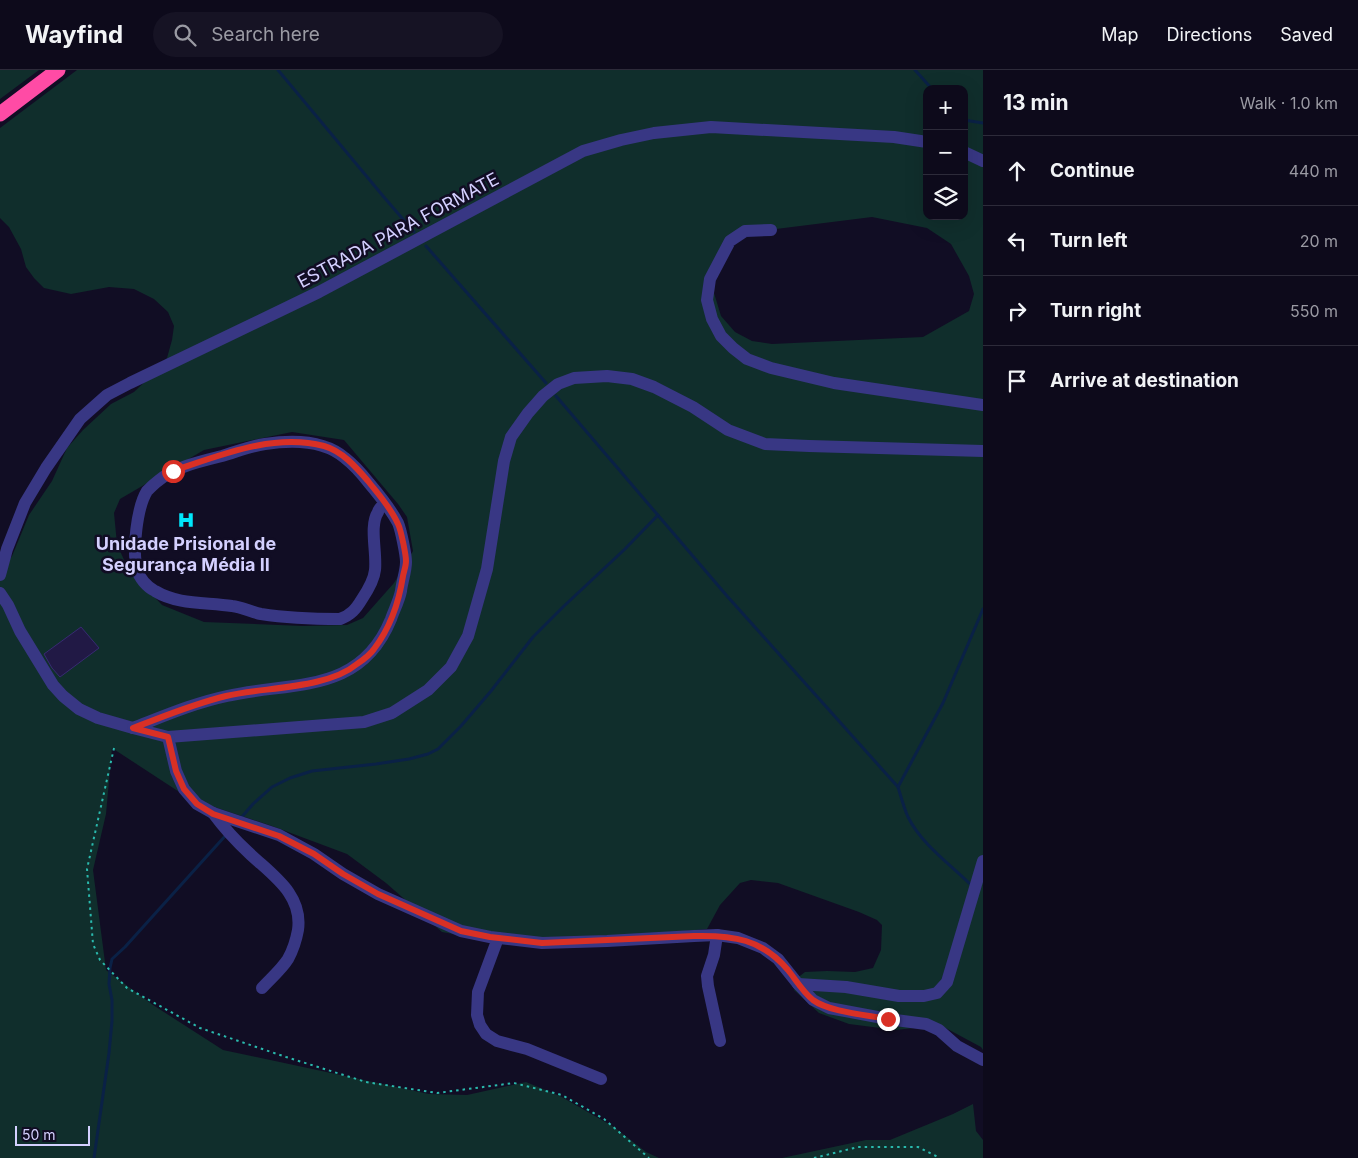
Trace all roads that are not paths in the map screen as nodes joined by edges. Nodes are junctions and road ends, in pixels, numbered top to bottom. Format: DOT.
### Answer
graph roads {
  1 [pos="58,70"];
  2 [pos="0,114"];
  3 [pos="923,141"];
  4 [pos="968,154"];
  5 [pos="983,161"];
  6 [pos="771,230"];
  7 [pos="983,405"];
  8 [pos="983,452"];
  9 [pos="385,503"];
  10 [pos="0,575"];
  11 [pos="0,593"];
  12 [pos="133,728"];
  13 [pos="168,737"];
  14 [pos="213,814"];
  15 [pos="983,861"];
  16 [pos="717,935"];
  17 [pos="498,938"];
  18 [pos="798,984"];
  19 [pos="262,988"];
  20 [pos="720,1041"];
  21 [pos="983,1060"];
  22 [pos="600,1079"];
  1 -- 2 [label="highway"];
  3 -- 10 [label="street, ESTRADA PARA FORMATE"];
  4 -- 5 [label="street"];
  6 -- 7 [label="street"];
  8 -- 13 [label="street"];
  9 -- 9 [label="street"];
  9 -- 12 [label="street"];
  11 -- 12 [label="street"];
  12 -- 13 [label="street"];
  13 -- 14 [label="street"];
  14 -- 17 [label="street"];
  14 -- 19 [label="street"];
  15 -- 18 [label="street"];
  16 -- 17 [label="street"];
  16 -- 18 [label="street"];
  16 -- 20 [label="street"];
  17 -- 22 [label="street"];
  18 -- 21 [label="street"];
}
